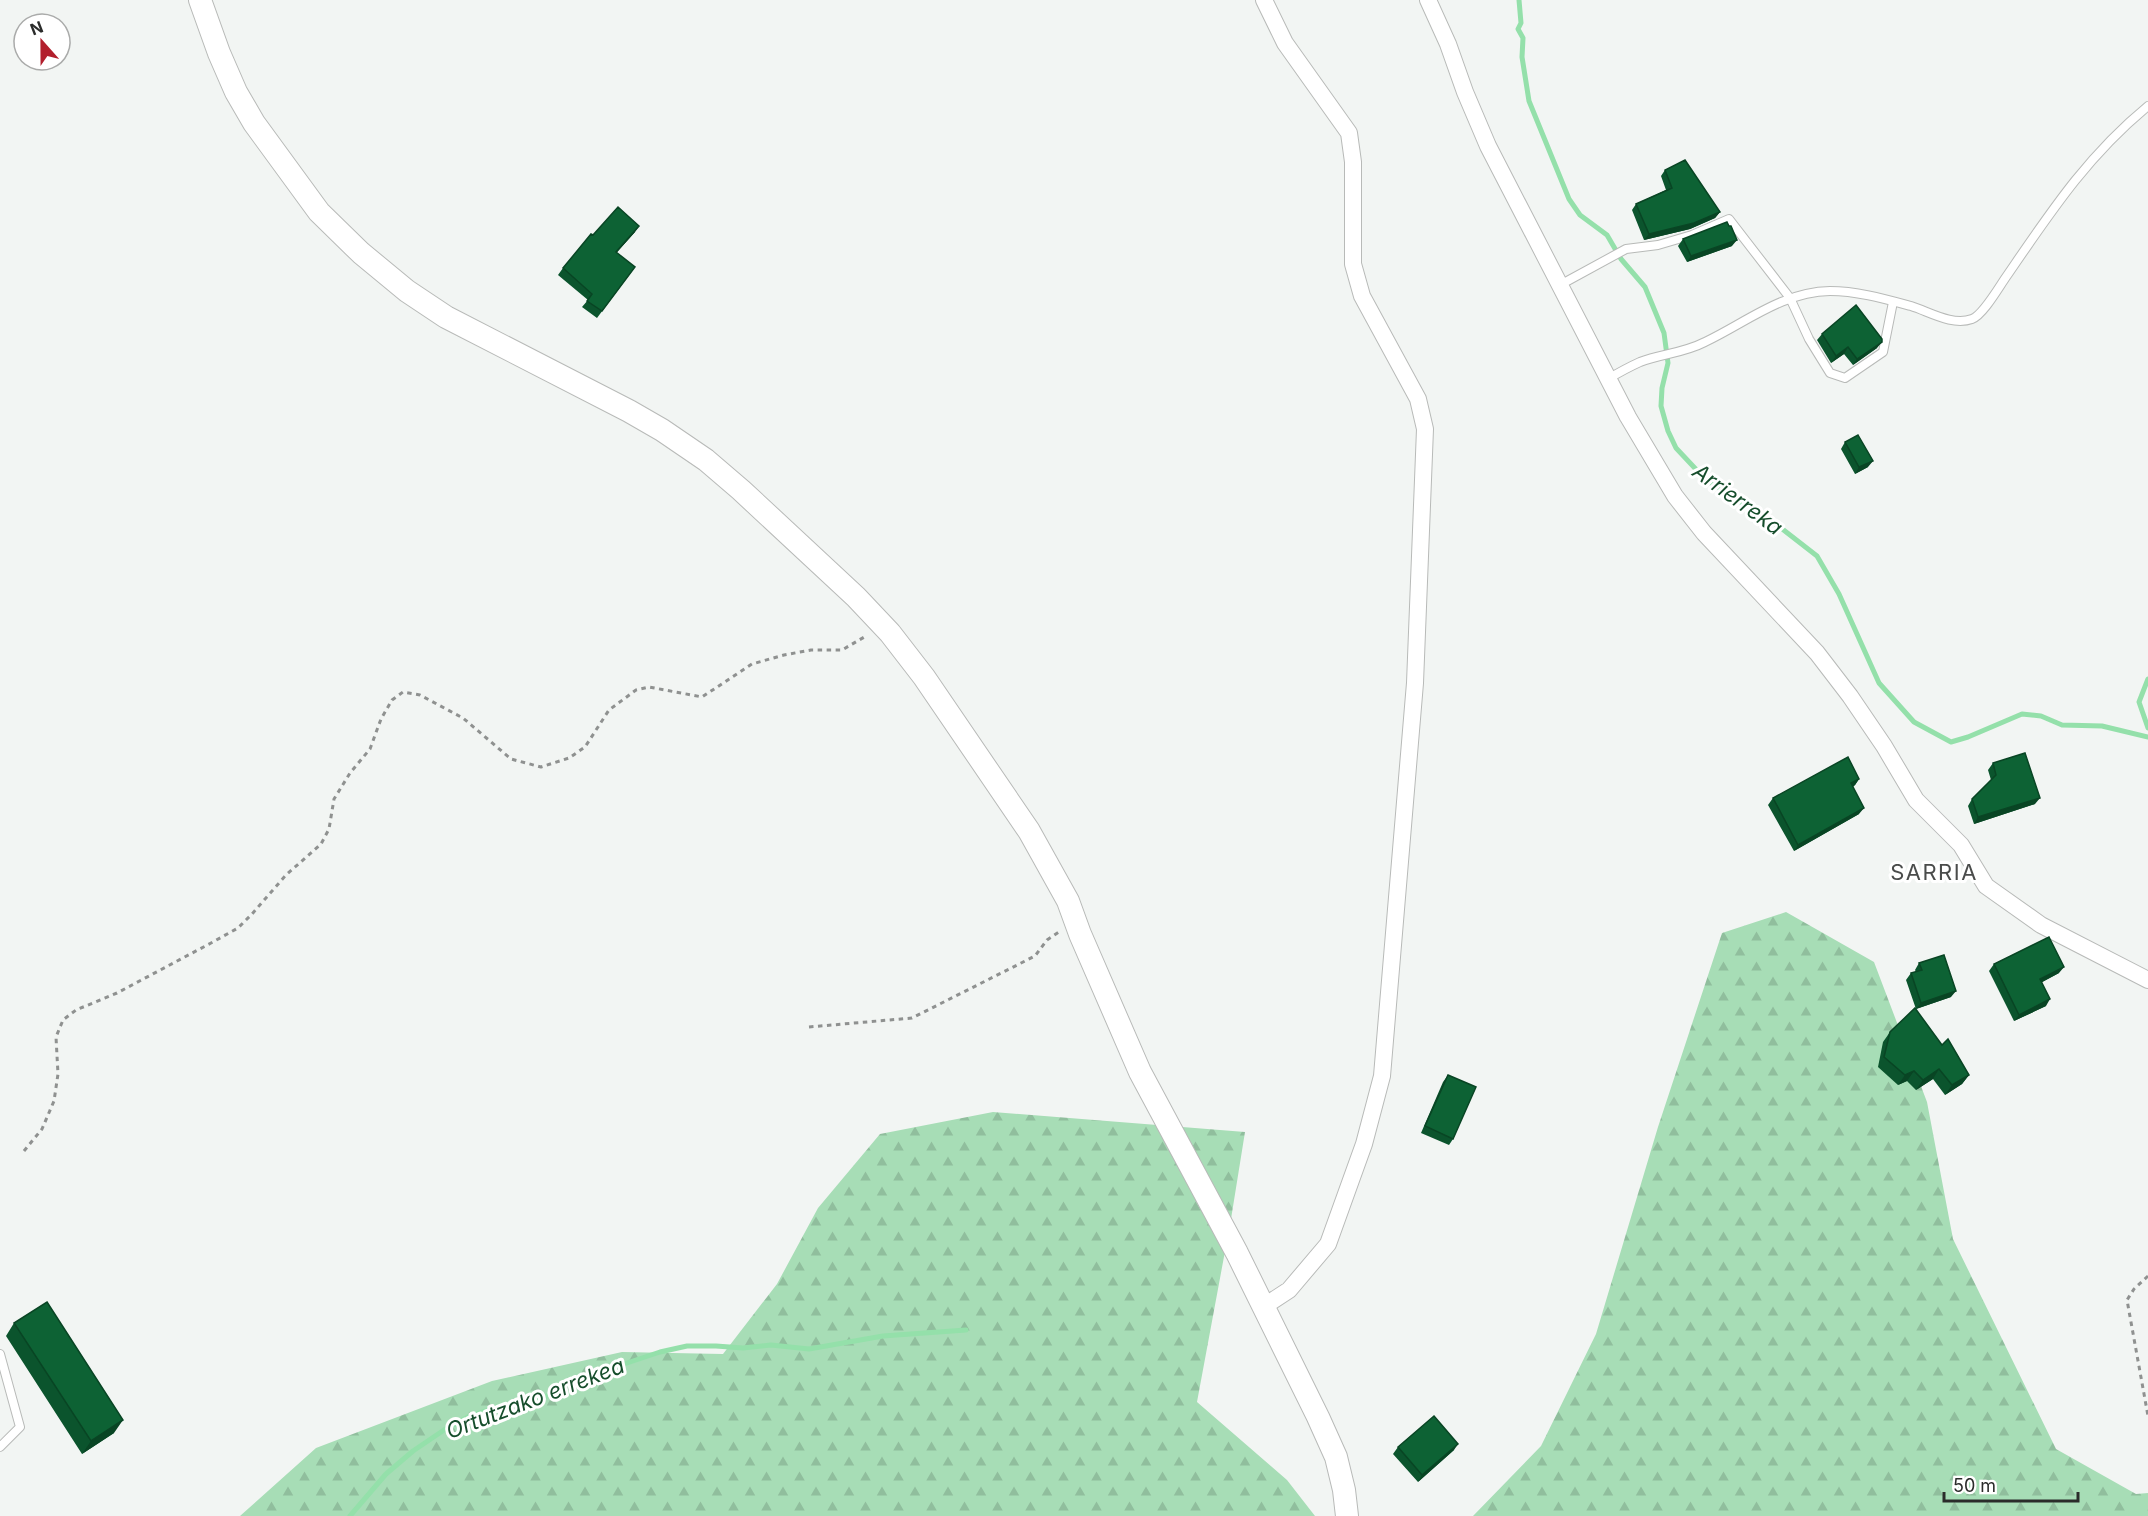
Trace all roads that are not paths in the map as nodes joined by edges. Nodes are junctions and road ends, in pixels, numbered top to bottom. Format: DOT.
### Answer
graph roads {
  1 [pos="200,0"];
  2 [pos="1264,0"];
  3 [pos="1428,0"];
  4 [pos="2148,106"];
  5 [pos="1560,285"];
  6 [pos="1790,298"];
  7 [pos="1893,302"];
  8 [pos="1608,379"];
  9 [pos="2148,980"];
  10 [pos="1263,1307"];
  11 [pos="0,1354"];
  12 [pos="0,1447"];
  13 [pos="1347,1516"];
  1 -- 10 [label="street"];
  2 -- 10 [label="street"];
  3 -- 5 [label="street"];
  4 -- 7 [label="lane"];
  5 -- 6 [label="lane"];
  5 -- 8 [label="street"];
  6 -- 7 [label="lane"];
  6 -- 7 [label="lane"];
  6 -- 8 [label="lane"];
  8 -- 9 [label="street"];
  10 -- 13 [label="street"];
  11 -- 12 [label="lane"];
}
